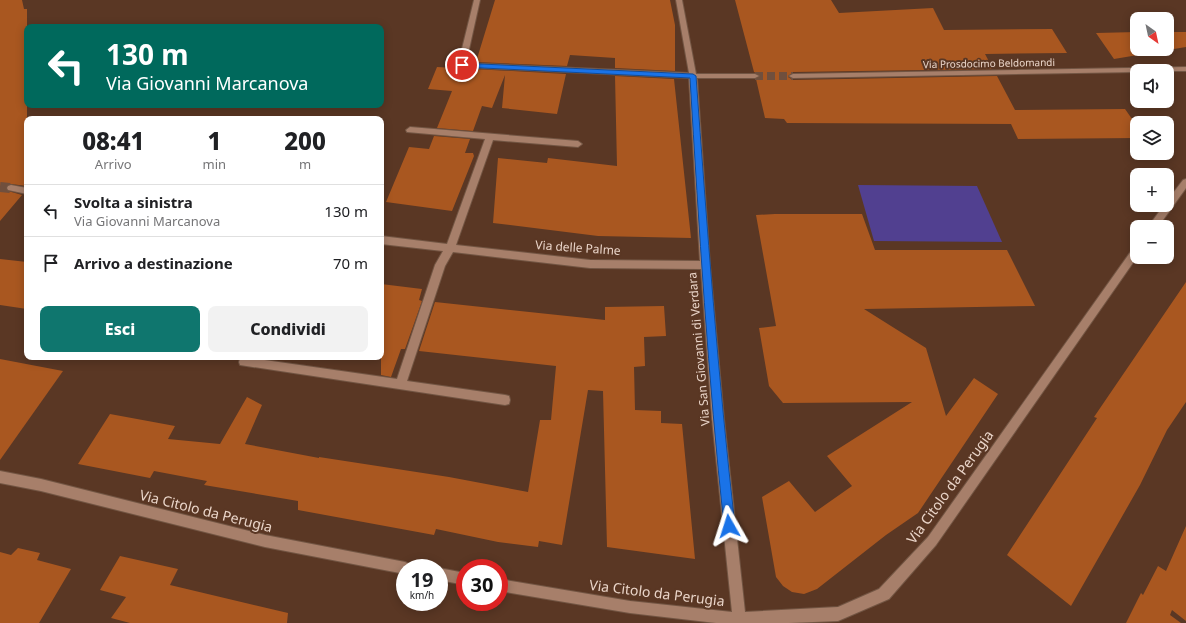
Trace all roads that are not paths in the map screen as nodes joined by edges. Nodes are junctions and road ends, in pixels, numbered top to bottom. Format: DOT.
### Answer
graph roads {
  1 [pos="477,0"];
  2 [pos="679,0"];
  3 [pos="1186,69"];
  4 [pos="693,76"];
  5 [pos="755,76"];
  6 [pos="793,76"];
  7 [pos="410,130"];
  8 [pos="490,138"];
  9 [pos="578,144"];
  10 [pos="1186,182"];
  11 [pos="11,188"];
  12 [pos="24,190"];
  13 [pos="1158,220"];
  14 [pos="384,240"];
  15 [pos="450,248"];
  16 [pos="1130,260"];
  17 [pos="705,265"];
  18 [pos="244,362"];
  19 [pos="400,385"];
  20 [pos="505,400"];
  21 [pos="0,477"];
  22 [pos="396,566"];
  23 [pos="508,587"];
  24 [pos="839,618"];
  25 [pos="739,619"];
  1 -- 4 [label="street"];
  2 -- 4 [label="street, Via San Giovanni di Verdara"];
  3 -- 6 [label="street, Via Prosdocimo Beldomandi"];
  4 -- 5 [label="street"];
  4 -- 17 [label="street, Via San Giovanni di Verdara"];
  7 -- 8 [label="street"];
  8 -- 9 [label="street"];
  8 -- 15 [label="street"];
  10 -- 13 [label="street"];
  11 -- 12 [label="street"];
  14 -- 15 [label="street, Via delle Palme"];
  15 -- 17 [label="street, Via delle Palme"];
  15 -- 19 [label="street"];
  16 -- 24 [label="street, Via Citolo da Perugia"];
  17 -- 25 [label="street, Via San Giovanni di Verdara"];
  18 -- 19 [label="street"];
  19 -- 20 [label="street"];
  21 -- 22 [label="street, Via Citolo da Perugia"];
  23 -- 25 [label="street, Via Citolo da Perugia"];
  24 -- 25 [label="street, Via Citolo da Perugia"];
}
